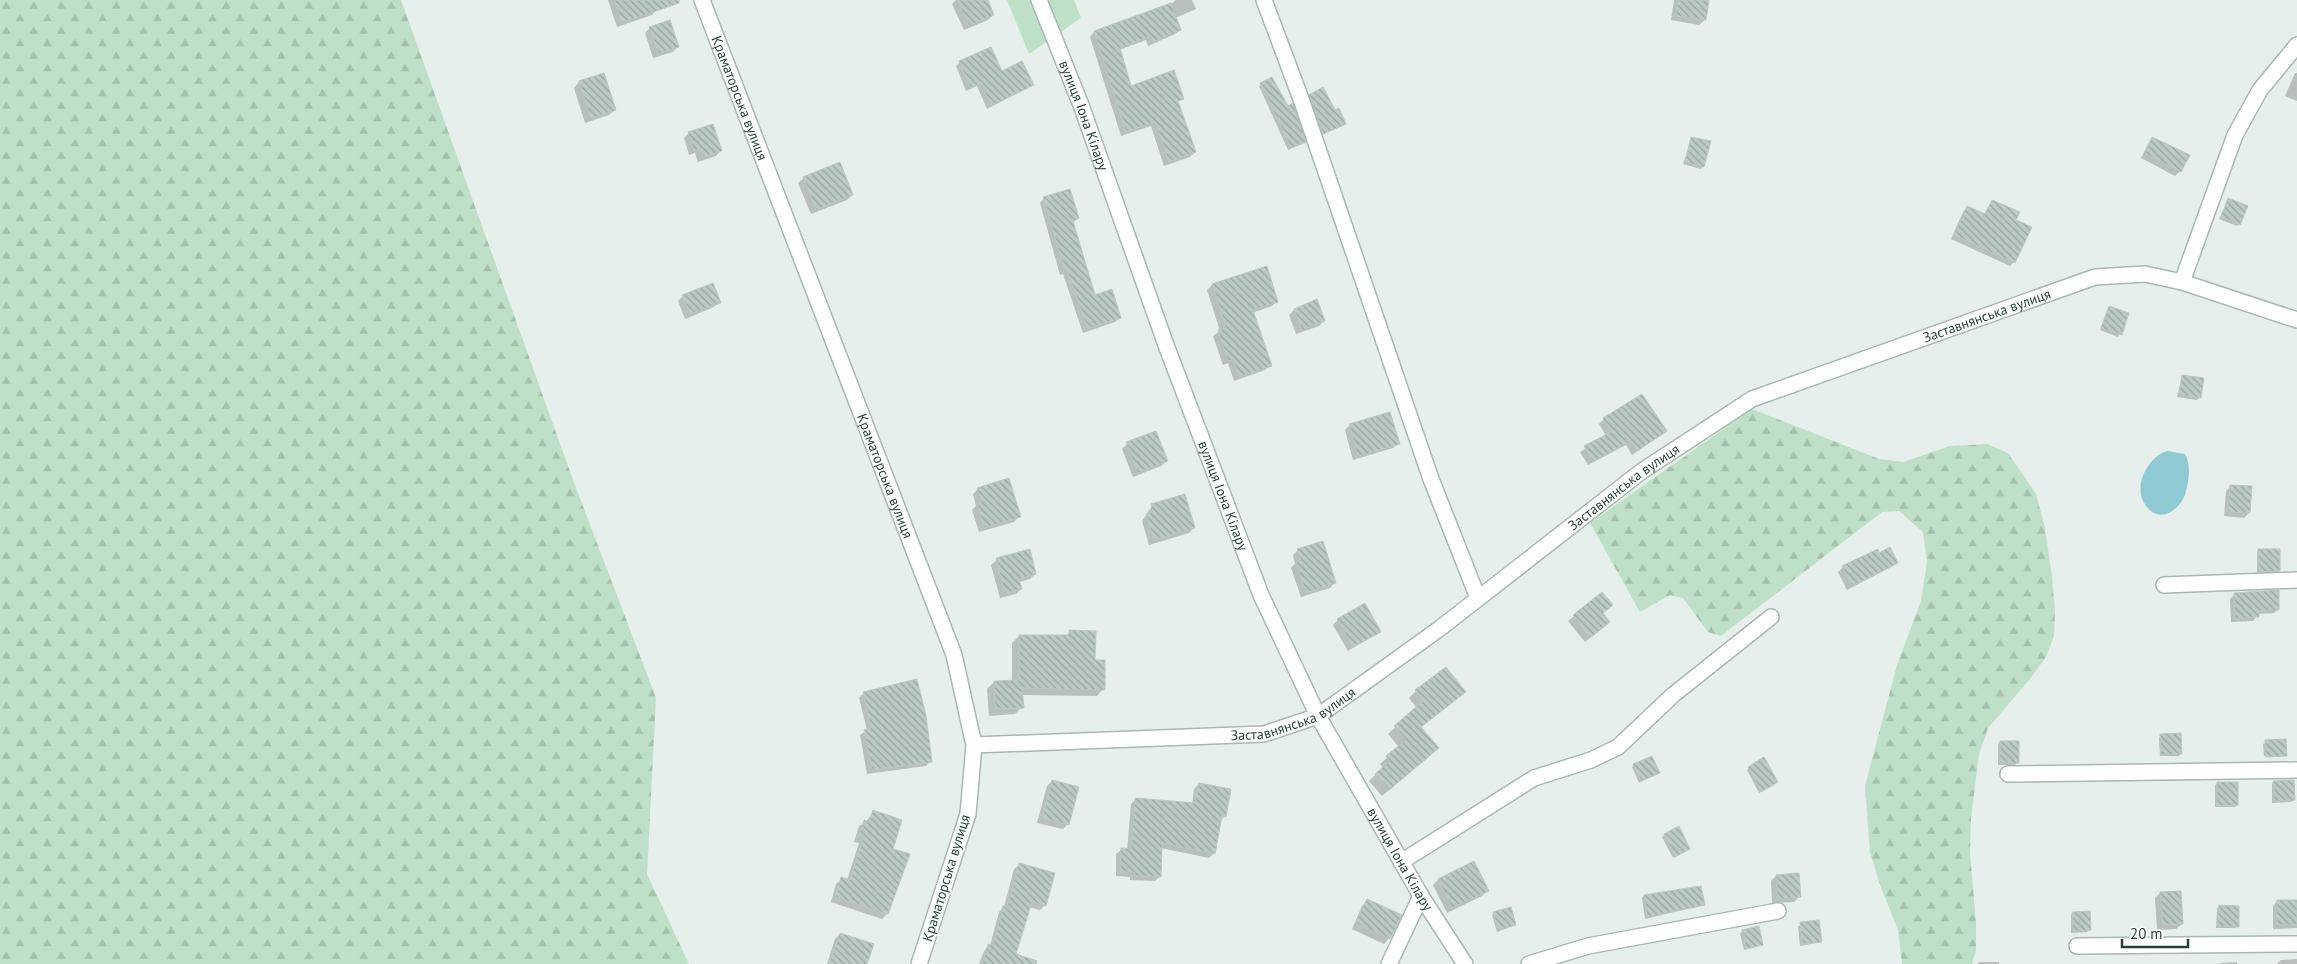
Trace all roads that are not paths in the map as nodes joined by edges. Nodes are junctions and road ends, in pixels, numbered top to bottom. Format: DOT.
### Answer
graph roads {
  1 [pos="702,0"];
  2 [pos="1039,0"];
  3 [pos="1264,0"];
  4 [pos="2297,45"];
  5 [pos="2182,282"];
  6 [pos="2297,320"];
  7 [pos="2297,580"];
  8 [pos="2164,585"];
  9 [pos="1478,598"];
  10 [pos="1771,617"];
  11 [pos="1318,716"];
  12 [pos="974,745"];
  13 [pos="2297,770"];
  14 [pos="2008,774"];
  15 [pos="1402,862"];
  16 [pos="1421,896"];
  17 [pos="1778,911"];
  18 [pos="2297,944"];
  19 [pos="2077,946"];
  20 [pos="919,964"];
  21 [pos="1390,964"];
  22 [pos="1465,964"];
  23 [pos="1529,964"];
  1 -- 12 [label="street, Краматорська вулиця"];
  2 -- 11 [label="street, вулиця Іона Кілару"];
  3 -- 9 [label="street"];
  4 -- 5 [label="street"];
  5 -- 6 [label="street, Заставнянська вулиця"];
  5 -- 9 [label="street, Заставнянська вулиця"];
  7 -- 8 [label="street"];
  9 -- 11 [label="street, Заставнянська вулиця"];
  10 -- 15 [label="street"];
  11 -- 12 [label="street, Заставнянська вулиця"];
  11 -- 15 [label="street, вулиця Іона Кілару"];
  12 -- 20 [label="street, Краматорська вулиця"];
  13 -- 14 [label="street"];
  15 -- 16 [label="street, вулиця Іона Кілару"];
  16 -- 21 [label="street"];
  16 -- 22 [label="street, вулиця Іона Кілару"];
  17 -- 23 [label="street"];
  18 -- 19 [label="street"];
}
